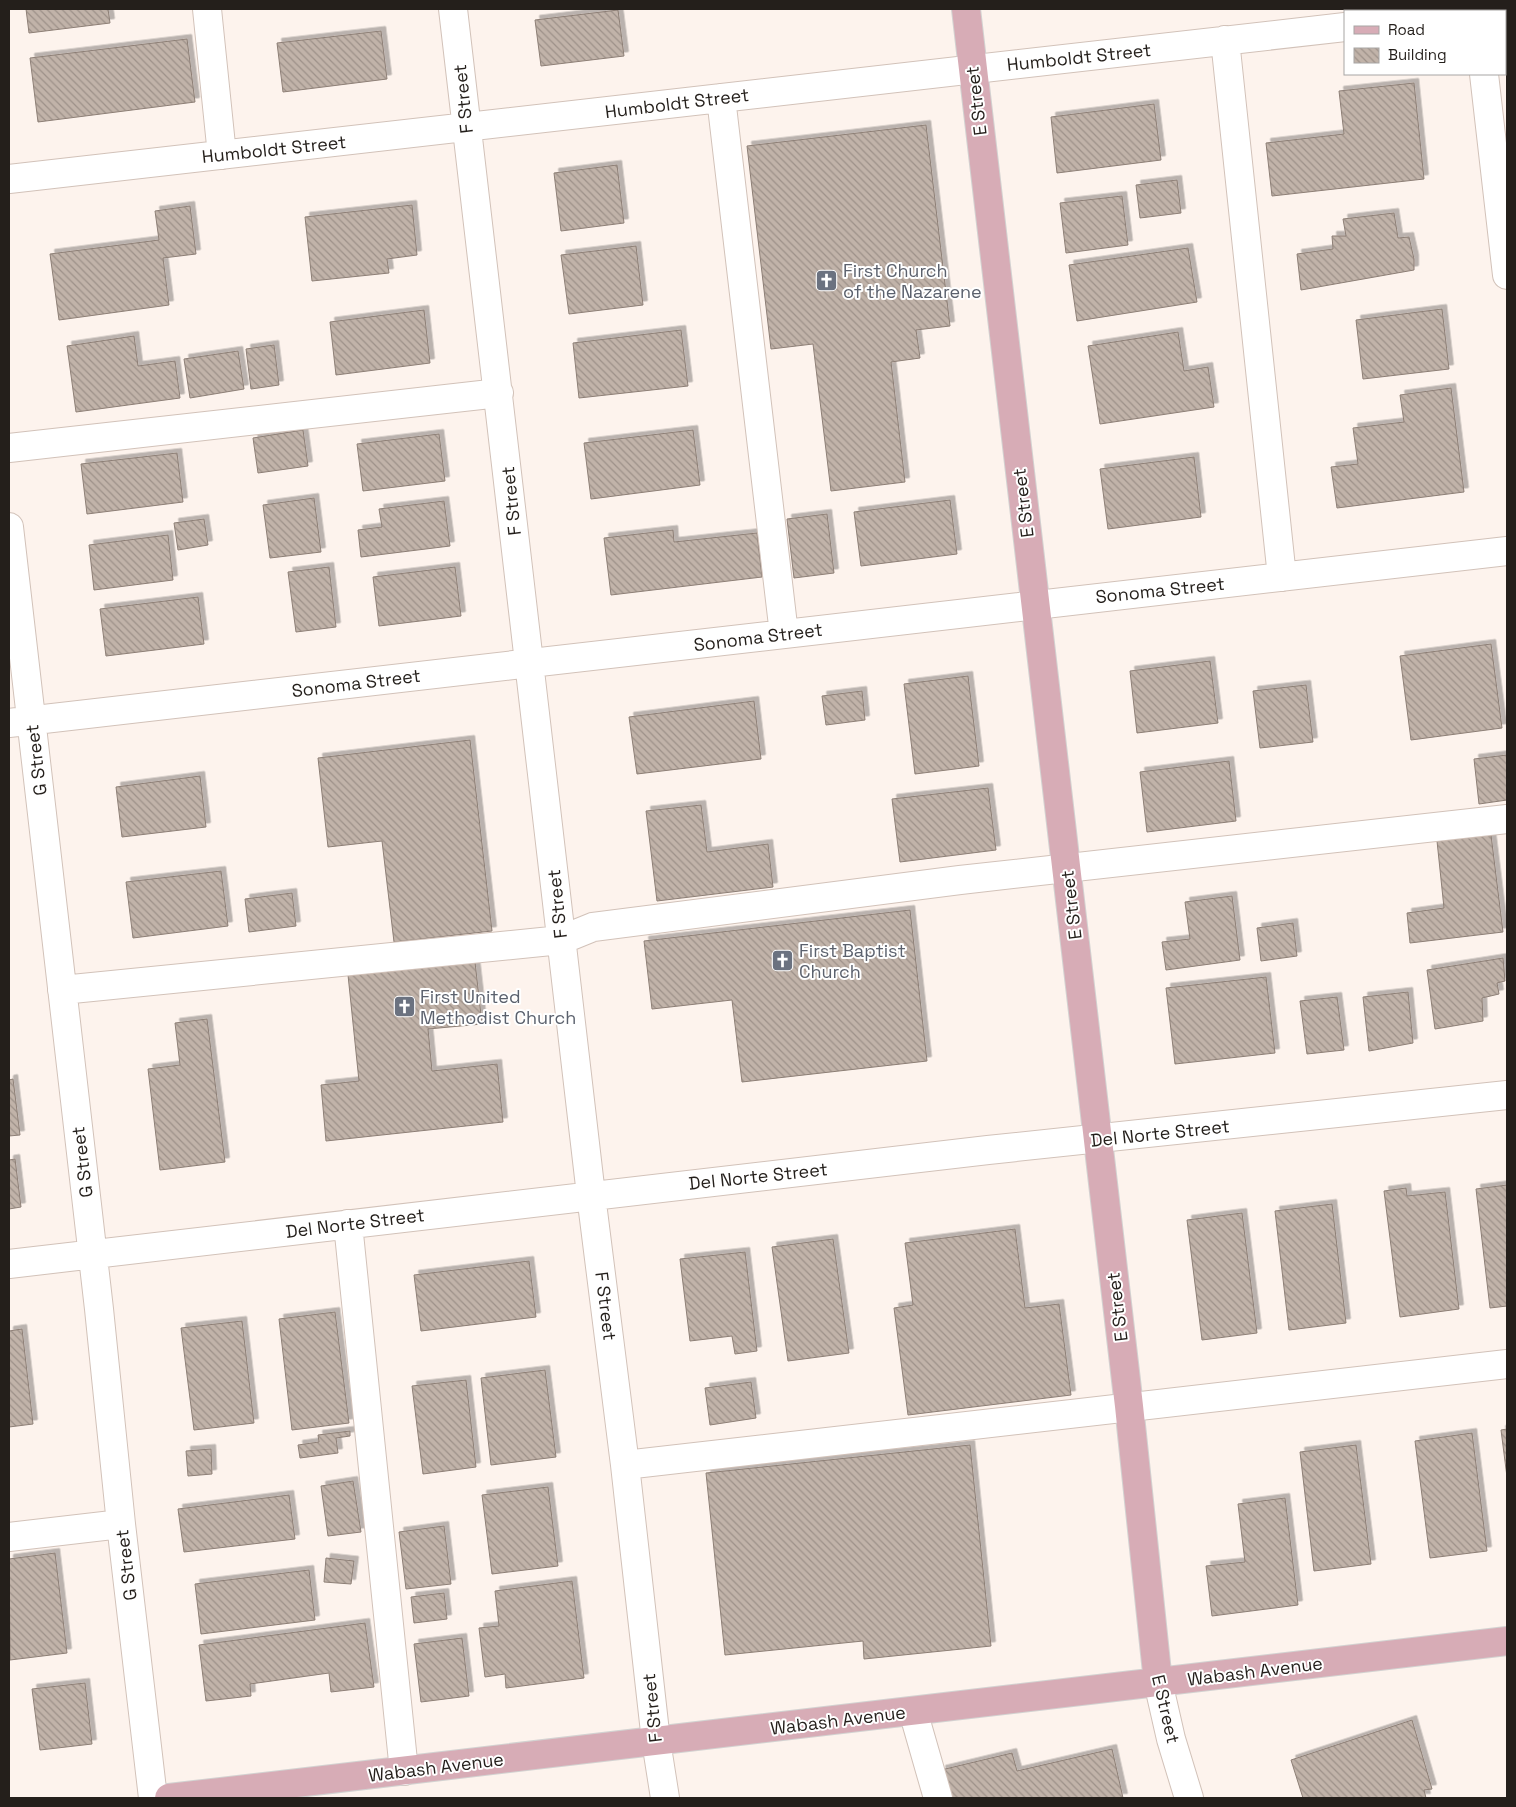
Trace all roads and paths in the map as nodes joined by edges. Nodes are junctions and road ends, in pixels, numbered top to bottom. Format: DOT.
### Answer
graph roads {
  1 [pos="208,9"];
  2 [pos="453,9"];
  3 [pos="966,9"];
  4 [pos="1499,9"];
  5 [pos="1477,10"];
  6 [pos="1344,26"];
  7 [pos="1225,40"];
  8 [pos="973,69"];
  9 [pos="1484,75"];
  10 [pos="721,98"];
  11 [pos="466,127"];
  12 [pos="222,155"];
  13 [pos="9,179"];
  14 [pos="1507,275"];
  15 [pos="499,393"];
  16 [pos="9,448"];
  17 [pos="9,527"];
  18 [pos="1507,551"];
  19 [pos="1282,577"];
  20 [pos="1035,605"];
  21 [pos="784,634"];
  22 [pos="529,663"];
  23 [pos="20,722"];
  24 [pos="1507,819"];
  25 [pos="1067,868"];
  26 [pos="560,940"];
  27 [pos="62,990"];
  28 [pos="1507,1095"];
  29 [pos="1098,1140"];
  30 [pos="590,1195"];
  31 [pos="348,1224"];
  32 [pos="92,1253"];
  33 [pos="9,1264"];
  34 [pos="1507,1364"];
  35 [pos="1129,1406"];
  36 [pos="626,1465"];
  37 [pos="121,1524"];
  38 [pos="9,1537"];
  39 [pos="1507,1641"];
  40 [pos="1158,1682"];
  41 [pos="913,1711"];
  42 [pos="656,1741"];
  43 [pos="404,1771"];
  44 [pos="153,1798"];
  45 [pos="169,1798"];
  46 [pos="665,1798"];
  47 [pos="938,1798"];
  48 [pos="1189,1798"];
  1 -- 12 [label="street"];
  2 -- 11 [label="street, F Street"];
  3 -- 8 [label="main road, E Street"];
  4 -- 5 [label="street"];
  6 -- 7 [label="street, Humboldt Street"];
  7 -- 8 [label="street, Humboldt Street"];
  7 -- 19 [label="street"];
  8 -- 10 [label="street, Humboldt Street"];
  8 -- 20 [label="main road, E Street"];
  9 -- 14 [label="street"];
  10 -- 11 [label="street, Humboldt Street"];
  10 -- 21 [label="street"];
  11 -- 12 [label="street, Humboldt Street"];
  11 -- 15 [label="street, F Street"];
  12 -- 13 [label="street, Humboldt Street"];
  15 -- 16 [label="street"];
  15 -- 22 [label="street, F Street"];
  17 -- 23 [label="street, G Street"];
  18 -- 19 [label="street, Sonoma Street"];
  19 -- 20 [label="street, Sonoma Street"];
  20 -- 21 [label="street, Sonoma Street"];
  20 -- 25 [label="main road, E Street"];
  21 -- 22 [label="street, Sonoma Street"];
  22 -- 23 [label="street, Sonoma Street"];
  22 -- 26 [label="street, F Street"];
  23 -- 27 [label="street, G Street"];
  24 -- 25 [label="street"];
  25 -- 26 [label="street"];
  25 -- 29 [label="main road, E Street"];
  26 -- 27 [label="street"];
  26 -- 30 [label="street, F Street"];
  27 -- 32 [label="street, G Street"];
  28 -- 29 [label="street, Del Norte Street"];
  29 -- 30 [label="street, Del Norte Street"];
  29 -- 35 [label="main road, E Street"];
  30 -- 31 [label="street, Del Norte Street"];
  30 -- 36 [label="street, F Street"];
  31 -- 32 [label="street, Del Norte Street"];
  31 -- 43 [label="street"];
  32 -- 33 [label="street, Del Norte Street"];
  32 -- 37 [label="street, G Street"];
  34 -- 35 [label="street"];
  35 -- 36 [label="street"];
  35 -- 40 [label="main road, E Street"];
  36 -- 42 [label="street, F Street"];
  37 -- 38 [label="street"];
  37 -- 44 [label="street, G Street"];
  39 -- 40 [label="main road, Wabash Avenue"];
  40 -- 41 [label="main road, Wabash Avenue"];
  40 -- 48 [label="street, E Street"];
  41 -- 42 [label="main road, Wabash Avenue"];
  41 -- 47 [label="street"];
  42 -- 43 [label="main road, Wabash Avenue"];
  42 -- 46 [label="street, F Street"];
  43 -- 45 [label="main road, Wabash Avenue"];
}
